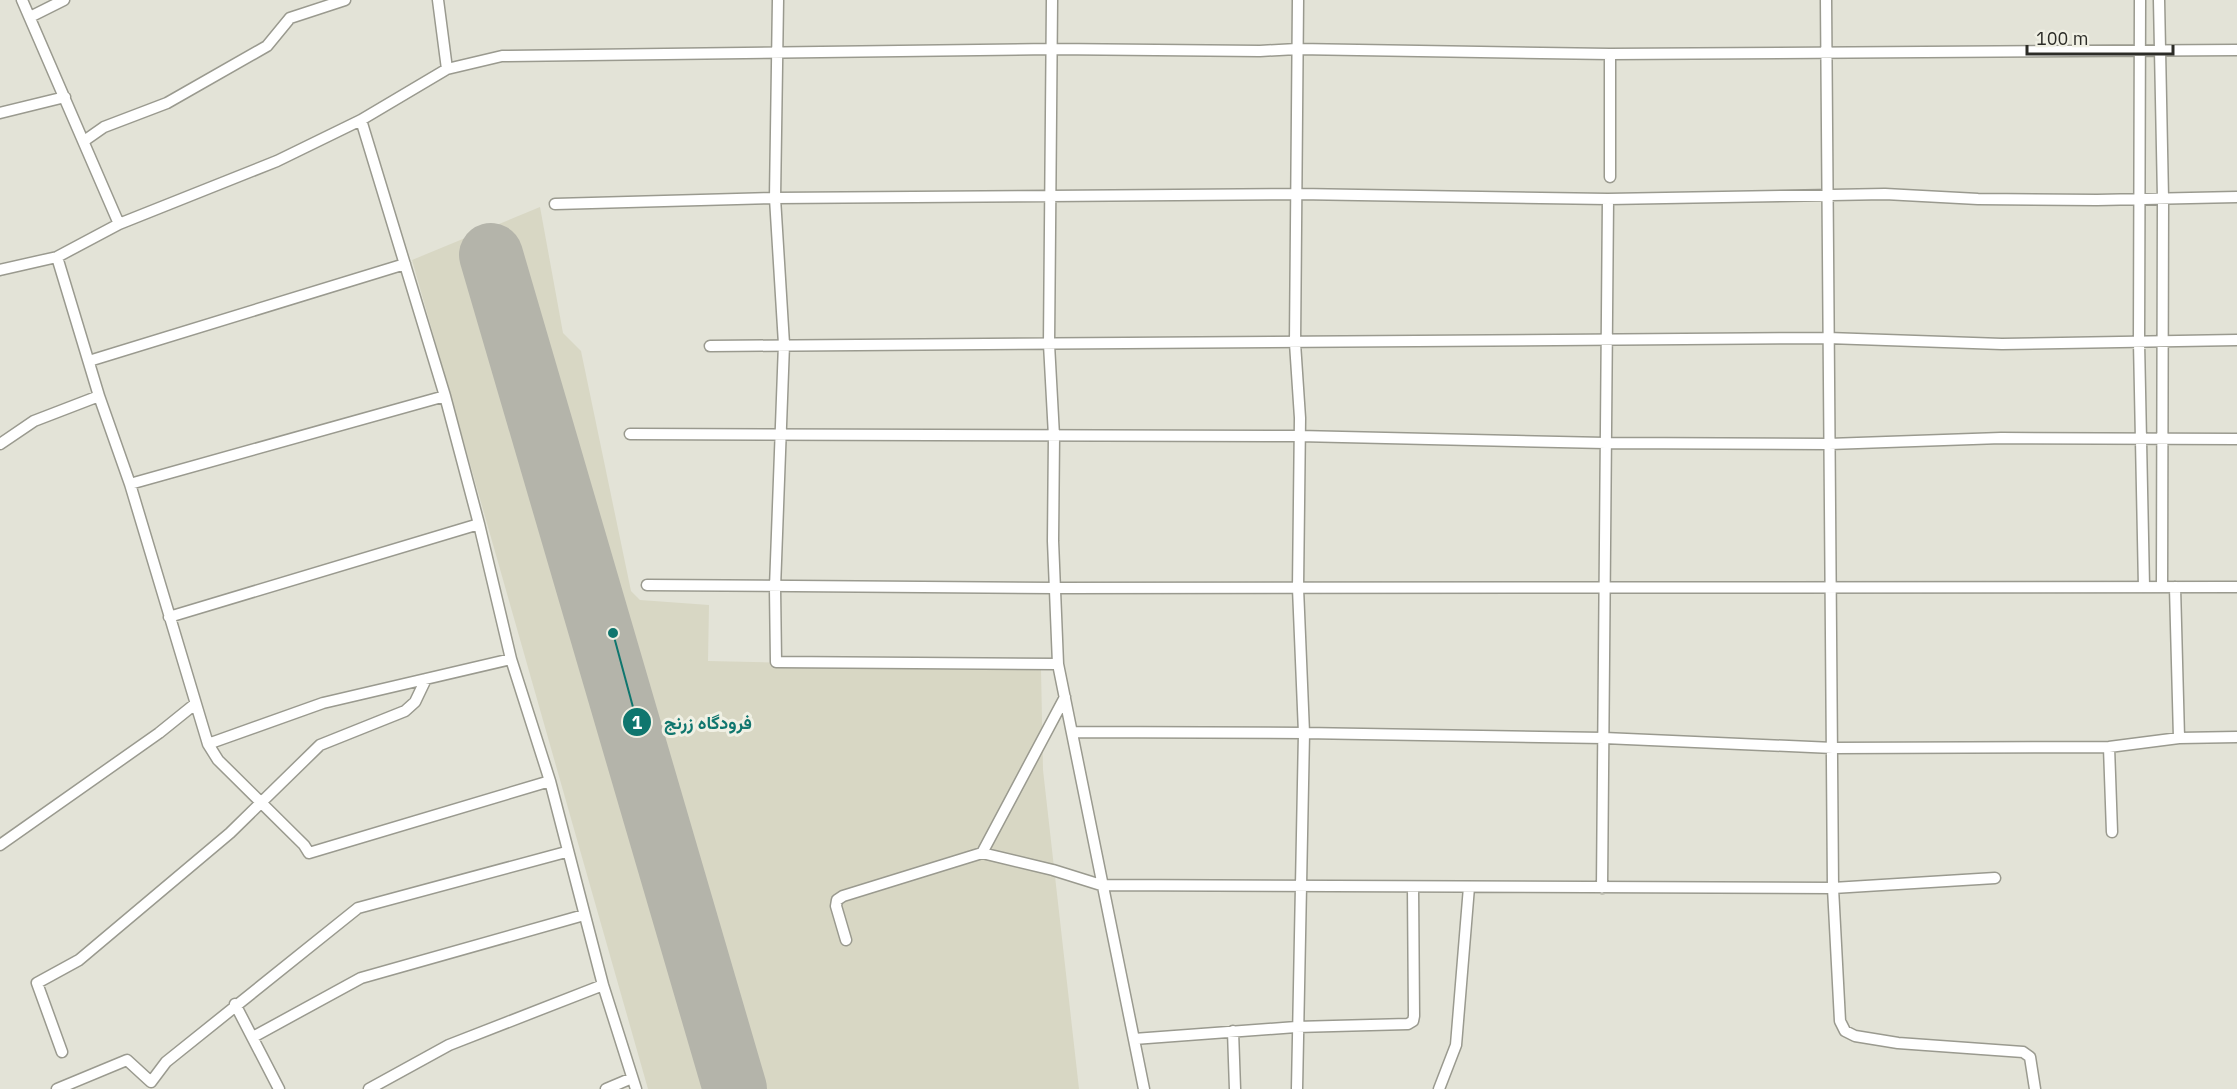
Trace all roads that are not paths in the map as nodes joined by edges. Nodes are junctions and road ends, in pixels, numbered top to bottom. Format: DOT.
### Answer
graph roads {
  1 [pos="22,0"];
  2 [pos="64,0"];
  3 [pos="345,0"];
  4 [pos="438,0"];
  5 [pos="778,0"];
  6 [pos="1052,0"];
  7 [pos="1298,0"];
  8 [pos="1826,0"];
  9 [pos="2140,0"];
  10 [pos="2159,0"];
  11 [pos="30,17"];
  12 [pos="1052,49"];
  13 [pos="1297,49"];
  14 [pos="2237,50"];
  15 [pos="2140,51"];
  16 [pos="2160,51"];
  17 [pos="778,53"];
  18 [pos="1827,53"];
  19 [pos="1610,54"];
  20 [pos="447,69"];
  21 [pos="65,97"];
  22 [pos="0,113"];
  23 [pos="361,120"];
  24 [pos="84,141"];
  25 [pos="1610,177"];
  26 [pos="1298,194"];
  27 [pos="1052,196"];
  28 [pos="1829,196"];
  29 [pos="2237,197"];
  30 [pos="775,198"];
  31 [pos="2163,198"];
  32 [pos="1608,199"];
  33 [pos="2140,199"];
  34 [pos="555,204"];
  35 [pos="120,224"];
  36 [pos="57,257"];
  37 [pos="405,264"];
  38 [pos="0,270"];
  39 [pos="1828,338"];
  40 [pos="2237,340"];
  41 [pos="1606,342"];
  42 [pos="2139,342"];
  43 [pos="2162,342"];
  44 [pos="1295,343"];
  45 [pos="784,344"];
  46 [pos="1049,344"];
  47 [pos="710,346"];
  48 [pos="88,361"];
  49 [pos="99,396"];
  50 [pos="445,396"];
  51 [pos="630,434"];
  52 [pos="779,435"];
  53 [pos="1054,436"];
  54 [pos="1299,436"];
  55 [pos="2143,439"];
  56 [pos="2162,439"];
  57 [pos="2237,439"];
  58 [pos="1605,443"];
  59 [pos="0,444"];
  60 [pos="1829,444"];
  61 [pos="130,484"];
  62 [pos="479,524"];
  63 [pos="647,585"];
  64 [pos="2144,586"];
  65 [pos="2162,587"];
  66 [pos="2175,587"];
  67 [pos="2237,587"];
  68 [pos="775,588"];
  69 [pos="1055,588"];
  70 [pos="1298,588"];
  71 [pos="1830,588"];
  72 [pos="1604,589"];
  73 [pos="169,617"];
  74 [pos="511,659"];
  75 [pos="1058,664"];
  76 [pos="426,679"];
  77 [pos="1065,697"];
  78 [pos="195,704"];
  79 [pos="1072,732"];
  80 [pos="1304,733"];
  81 [pos="2237,737"];
  82 [pos="1604,738"];
  83 [pos="2179,738"];
  84 [pos="208,744"];
  85 [pos="2109,747"];
  86 [pos="1833,748"];
  87 [pos="549,781"];
  88 [pos="262,801"];
  89 [pos="2112,832"];
  90 [pos="0,845"];
  91 [pos="566,852"];
  92 [pos="982,853"];
  93 [pos="1995,878"];
  94 [pos="1101,885"];
  95 [pos="1300,885"];
  96 [pos="1413,887"];
  97 [pos="1469,887"];
  98 [pos="1602,888"];
  99 [pos="1833,888"];
  100 [pos="584,915"];
  101 [pos="846,940"];
  102 [pos="603,985"];
  103 [pos="235,1004"];
  104 [pos="1296,1027"];
  105 [pos="1233,1031"];
  106 [pos="252,1037"];
  107 [pos="1134,1039"];
  108 [pos="62,1052"];
  109 [pos="632,1078"];
  110 [pos="155,1085"];
  111 [pos="57,1089"];
  112 [pos="279,1089"];
  113 [pos="369,1089"];
  114 [pos="606,1089"];
  115 [pos="636,1089"];
  116 [pos="1144,1089"];
  117 [pos="1235,1089"];
  118 [pos="1297,1089"];
  119 [pos="1440,1089"];
  120 [pos="2035,1089"];
  1 -- 11 [label="street"];
  2 -- 11 [label="street"];
  3 -- 24 [label="street"];
  4 -- 20 [label="street"];
  5 -- 17 [label="street"];
  6 -- 12 [label="street"];
  7 -- 13 [label="street"];
  8 -- 18 [label="street"];
  9 -- 15 [label="street"];
  10 -- 16 [label="street"];
  11 -- 21 [label="street"];
  12 -- 13 [label="street"];
  12 -- 17 [label="street"];
  12 -- 27 [label="street"];
  13 -- 19 [label="street"];
  13 -- 26 [label="street"];
  14 -- 16 [label="street"];
  15 -- 16 [label="street"];
  15 -- 18 [label="street"];
  15 -- 33 [label="street"];
  16 -- 31 [label="street"];
  17 -- 20 [label="street"];
  17 -- 30 [label="street"];
  18 -- 19 [label="street"];
  18 -- 28 [label="street"];
  19 -- 25 [label="street"];
  20 -- 23 [label="street"];
  21 -- 22 [label="street"];
  21 -- 24 [label="street"];
  23 -- 35 [label="street"];
  23 -- 37 [label="street"];
  24 -- 35 [label="street"];
  26 -- 27 [label="street"];
  26 -- 32 [label="street"];
  26 -- 44 [label="street"];
  27 -- 30 [label="street"];
  27 -- 46 [label="street"];
  28 -- 32 [label="street"];
  28 -- 33 [label="street"];
  28 -- 39 [label="street"];
  29 -- 31 [label="street"];
  30 -- 34 [label="street"];
  30 -- 45 [label="street"];
  31 -- 33 [label="street"];
  31 -- 43 [label="street"];
  32 -- 41 [label="street"];
  33 -- 42 [label="street"];
  35 -- 36 [label="street"];
  36 -- 38 [label="street"];
  36 -- 48 [label="street"];
  37 -- 48 [label="street"];
  37 -- 50 [label="street"];
  39 -- 41 [label="street"];
  39 -- 42 [label="street"];
  39 -- 60 [label="street"];
  40 -- 43 [label="street"];
  41 -- 44 [label="street"];
  41 -- 58 [label="street"];
  42 -- 43 [label="street"];
  42 -- 55 [label="street"];
  43 -- 56 [label="street"];
  44 -- 46 [label="street"];
  44 -- 54 [label="street"];
  45 -- 46 [label="street"];
  45 -- 47 [label="street"];
  45 -- 52 [label="street"];
  46 -- 53 [label="street"];
  48 -- 49 [label="street"];
  49 -- 59 [label="street"];
  49 -- 61 [label="street"];
  50 -- 61 [label="street"];
  50 -- 62 [label="street"];
  51 -- 52 [label="street"];
  52 -- 53 [label="street"];
  52 -- 68 [label="street"];
  53 -- 54 [label="street"];
  53 -- 69 [label="street"];
  54 -- 58 [label="street"];
  54 -- 70 [label="street"];
  55 -- 56 [label="street"];
  55 -- 60 [label="street"];
  55 -- 64 [label="street"];
  56 -- 57 [label="street"];
  56 -- 65 [label="street"];
  58 -- 60 [label="street"];
  58 -- 72 [label="street"];
  60 -- 71 [label="street"];
  61 -- 73 [label="street"];
  62 -- 73 [label="street"];
  62 -- 74 [label="street"];
  63 -- 68 [label="street"];
  64 -- 65 [label="street"];
  64 -- 71 [label="street"];
  65 -- 66 [label="street"];
  66 -- 67 [label="street"];
  66 -- 83 [label="street"];
  68 -- 69 [label="street"];
  68 -- 75 [label="street"];
  69 -- 70 [label="street"];
  69 -- 75 [label="street"];
  70 -- 72 [label="street"];
  70 -- 80 [label="street"];
  71 -- 72 [label="street"];
  71 -- 86 [label="street"];
  72 -- 82 [label="street"];
  73 -- 78 [label="street"];
  74 -- 76 [label="street"];
  74 -- 87 [label="street"];
  75 -- 77 [label="street"];
  76 -- 84 [label="street"];
  76 -- 88 [label="street"];
  77 -- 79 [label="street"];
  77 -- 92 [label="street"];
  78 -- 84 [label="street"];
  78 -- 90 [label="street"];
  79 -- 80 [label="street"];
  79 -- 94 [label="street"];
  80 -- 82 [label="street"];
  80 -- 95 [label="street"];
  81 -- 83 [label="street"];
  82 -- 86 [label="street"];
  82 -- 98 [label="street"];
  83 -- 85 [label="street"];
  84 -- 88 [label="street"];
  85 -- 86 [label="street"];
  85 -- 89 [label="street"];
  86 -- 99 [label="street"];
  87 -- 88 [label="street"];
  87 -- 91 [label="street"];
  88 -- 108 [label="street"];
  91 -- 100 [label="street"];
  91 -- 103 [label="street"];
  92 -- 94 [label="street"];
  92 -- 101 [label="street"];
  93 -- 99 [label="street"];
  94 -- 95 [label="street"];
  94 -- 107 [label="street"];
  95 -- 96 [label="street"];
  95 -- 104 [label="street"];
  96 -- 97 [label="street"];
  96 -- 104 [label="street"];
  97 -- 98 [label="street"];
  97 -- 119 [label="street"];
  98 -- 99 [label="street"];
  99 -- 120 [label="street"];
  100 -- 102 [label="street"];
  100 -- 106 [label="street"];
  102 -- 109 [label="street"];
  102 -- 113 [label="street"];
  103 -- 106 [label="street"];
  103 -- 110 [label="street"];
  104 -- 105 [label="street"];
  104 -- 118 [label="street"];
  105 -- 107 [label="street"];
  105 -- 117 [label="street"];
  106 -- 112 [label="street"];
  107 -- 116 [label="street"];
  109 -- 114 [label="street"];
  109 -- 115 [label="street"];
  110 -- 111 [label="street"];
}
